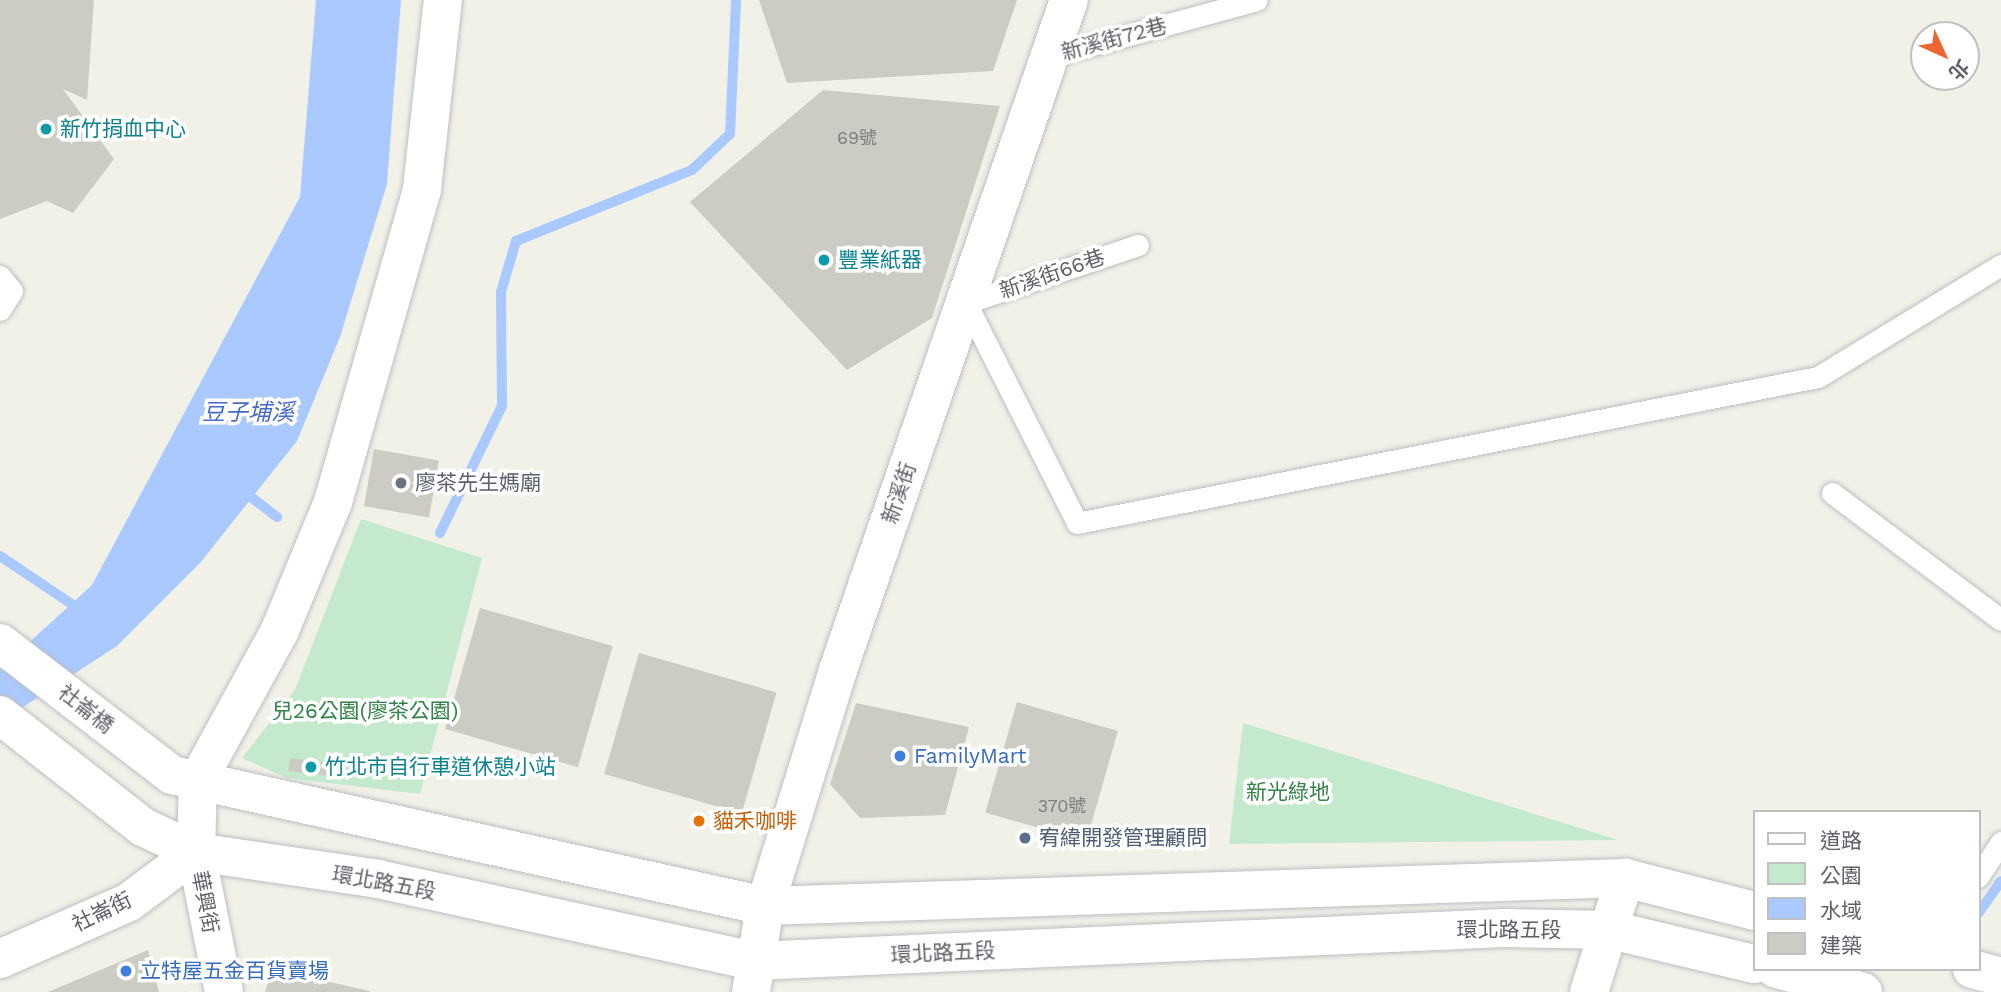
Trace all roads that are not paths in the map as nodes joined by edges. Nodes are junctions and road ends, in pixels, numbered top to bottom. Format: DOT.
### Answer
graph roads {
  1 [pos="443,0"];
  2 [pos="1069,0"];
  3 [pos="1257,0"];
  4 [pos="1051,56"];
  5 [pos="1138,245"];
  6 [pos="2001,265"];
  7 [pos="0,276"];
  8 [pos="966,303"];
  9 [pos="0,310"];
  10 [pos="1832,493"];
  11 [pos="2001,620"];
  12 [pos="0,643"];
  13 [pos="0,715"];
  14 [pos="185,778"];
  15 [pos="2001,842"];
  16 [pos="196,852"];
  17 [pos="1980,874"];
  18 [pos="1625,878"];
  19 [pos="765,906"];
  20 [pos="1752,910"];
  21 [pos="1611,930"];
  22 [pos="0,959"];
  23 [pos="1752,964"];
  24 [pos="1784,971"];
  25 [pos="1979,971"];
  26 [pos="753,976"];
  27 [pos="2001,977"];
  28 [pos="223,992"];
  29 [pos="1589,992"];
  30 [pos="1863,992"];
  1 -- 14 [label="street"];
  2 -- 4 [label="street, 新溪街"];
  3 -- 4 [label="lane, 新溪街72巷"];
  4 -- 8 [label="street, 新溪街"];
  5 -- 8 [label="lane, 新溪街66巷"];
  6 -- 8 [label="lane"];
  7 -- 9 [label="lane"];
  8 -- 19 [label="street, 新溪街"];
  10 -- 11 [label="lane"];
  12 -- 14 [label="street, 社崙橋"];
  13 -- 16 [label="street, 環北路五段"];
  14 -- 16 [label="street, 華興街"];
  14 -- 19 [label="street"];
  15 -- 17 [label="lane"];
  16 -- 22 [label="street, 社崙街"];
  16 -- 26 [label="street, 環北路五段"];
  16 -- 28 [label="street, 華興街"];
  18 -- 19 [label="street"];
  18 -- 20 [label="street"];
  18 -- 21 [label="street"];
  19 -- 26 [label="street, 新溪街"];
  21 -- 23 [label="street, 環北路五段"];
  21 -- 26 [label="street, 環北路五段"];
  21 -- 29 [label="street"];
  24 -- 30 [label="street"];
  25 -- 27 [label="street"];
}
